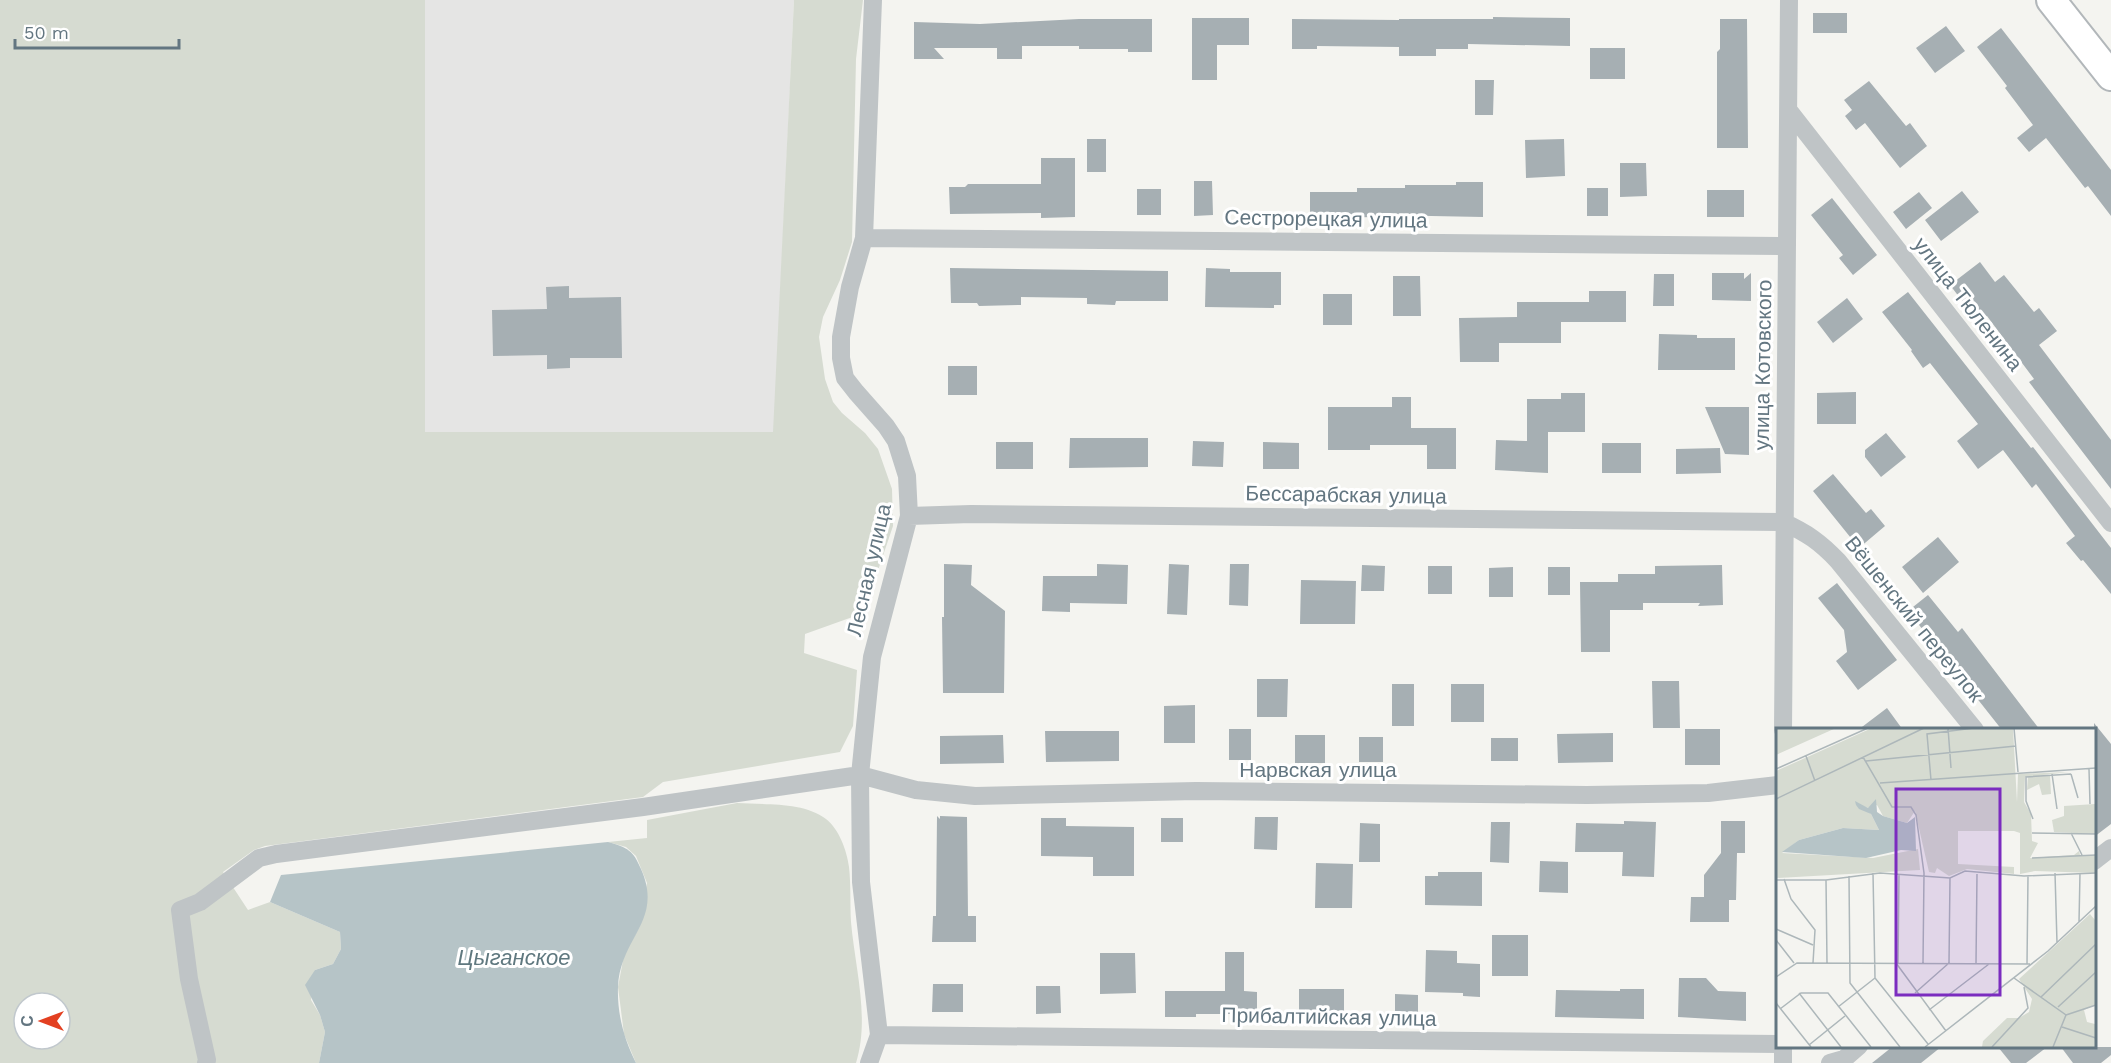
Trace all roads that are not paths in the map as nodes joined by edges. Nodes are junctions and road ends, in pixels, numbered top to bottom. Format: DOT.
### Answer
graph roads {
  1 [pos="873,0"];
  2 [pos="1789,0"];
  3 [pos="2051,0"];
  4 [pos="2111,76"];
  5 [pos="1790,112"];
  6 [pos="864,237"];
  7 [pos="1787,246"];
  8 [pos="909,516"];
  9 [pos="1783,522"];
  10 [pos="2111,523"];
  11 [pos="1783,728"];
  12 [pos="1973,728"];
  13 [pos="860,775"];
  14 [pos="1776,785"];
  15 [pos="2111,848"];
  16 [pos="2096,859"];
  17 [pos="879,1035"];
  18 [pos="1776,1044"];
  19 [pos="1858,1048"];
  20 [pos="206,1063"];
  21 [pos="869,1063"];
  22 [pos="1830,1063"];
  1 -- 6 [label="street, Лесная улица"];
  2 -- 5 [label="street, улица Котовского"];
  3 -- 4 [label="main road"];
  5 -- 7 [label="street, улица Котовского"];
  5 -- 10 [label="street, улица Тюленина"];
  6 -- 7 [label="street, Сестрорецкая улица"];
  6 -- 8 [label="street, Лесная улица"];
  7 -- 9 [label="street, улица Котовского"];
  8 -- 9 [label="street, Бессарабская улица"];
  8 -- 13 [label="street, Лесная улица"];
  9 -- 11 [label="street, улица Котовского"];
  9 -- 12 [label="street, Вёшенский переулок"];
  13 -- 14 [label="street, Нарвская улица"];
  13 -- 17 [label="street, Лесная улица"];
  13 -- 20 [label="street"];
  15 -- 16 [label="street"];
  17 -- 18 [label="street, Прибалтийская улица"];
  17 -- 21 [label="street, Лесная улица"];
  19 -- 22 [label="street"];
}
